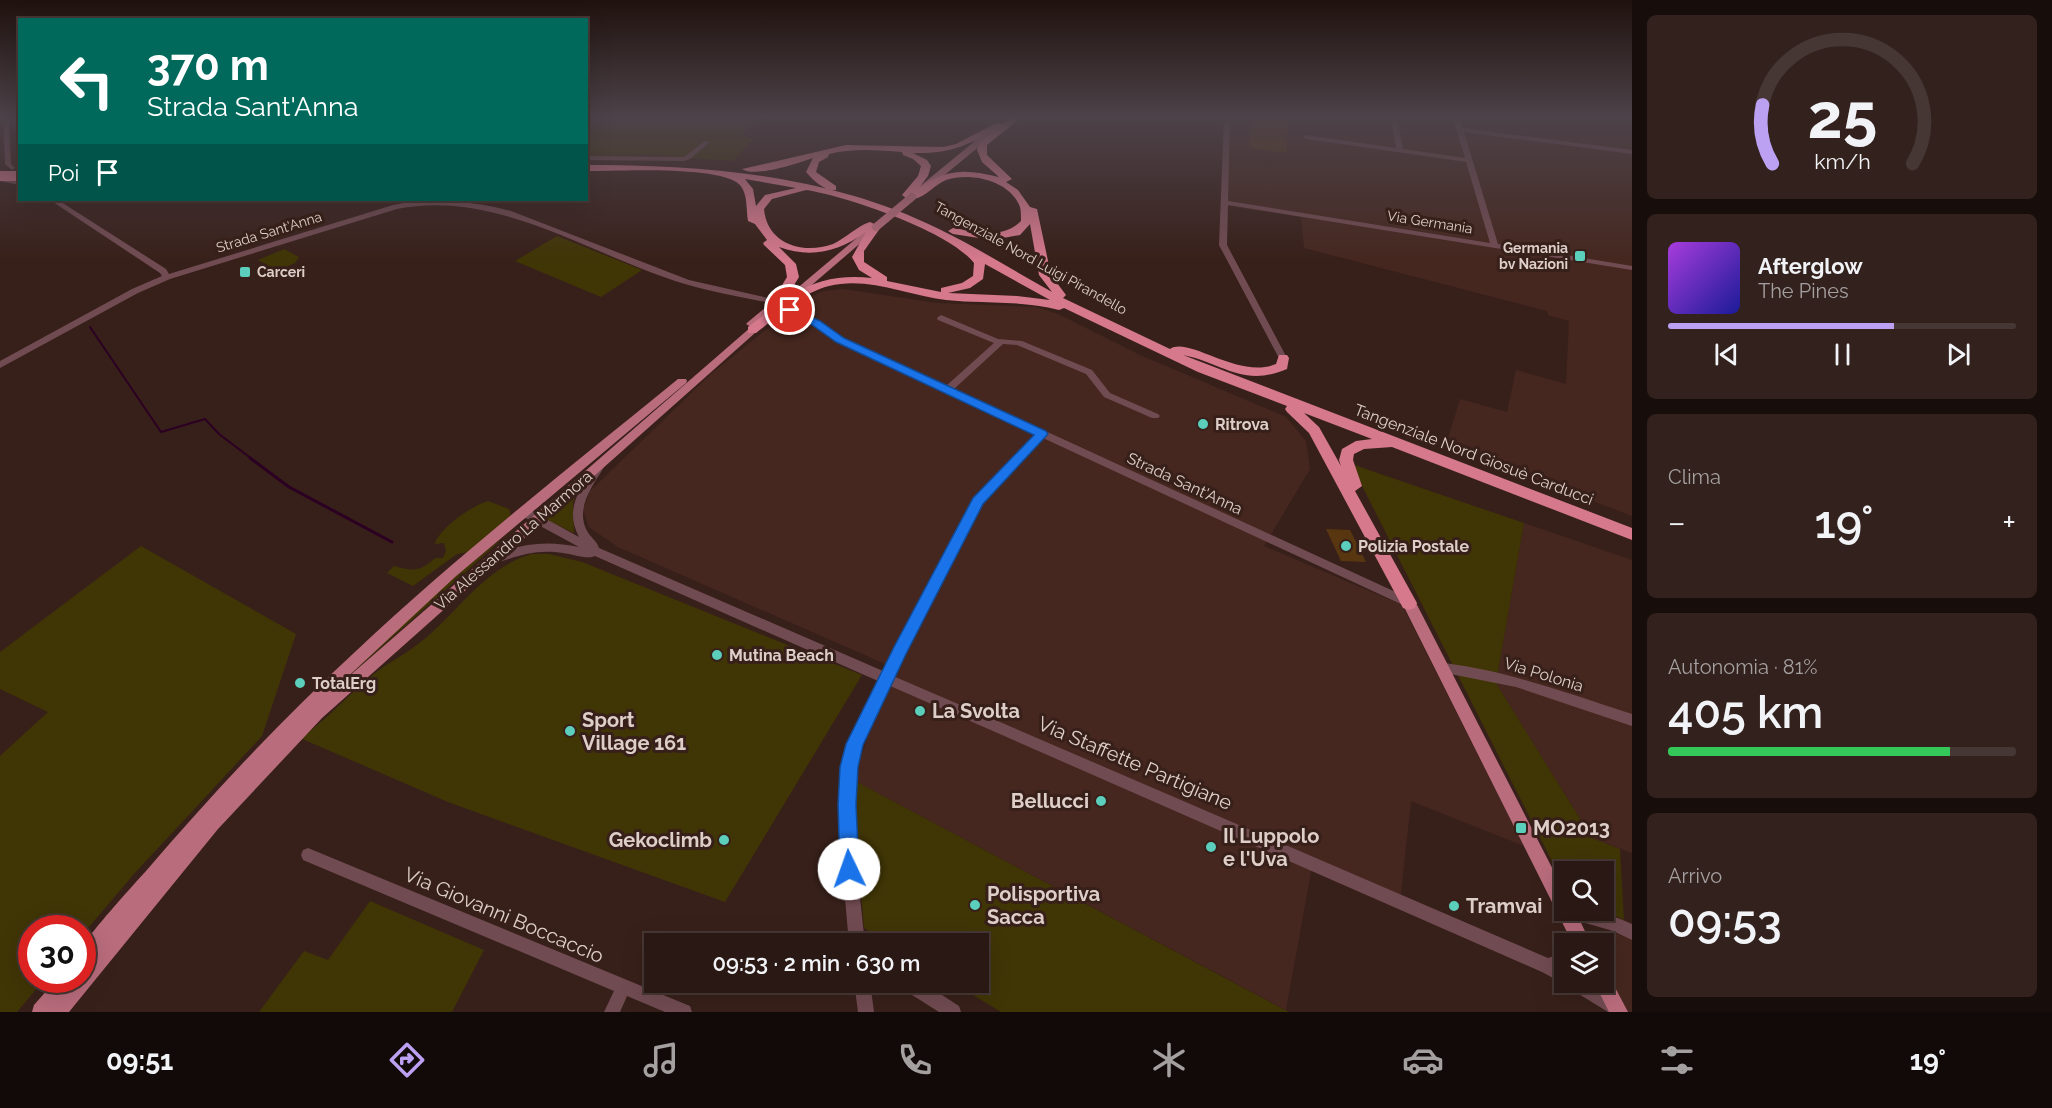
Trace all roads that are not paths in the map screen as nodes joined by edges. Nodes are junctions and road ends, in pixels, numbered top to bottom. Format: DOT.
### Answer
graph roads {
  1 [pos="782,165"];
  2 [pos="812,165"];
  3 [pos="926,165"];
  4 [pos="945,165"];
  5 [pos="949,165"];
  6 [pos="992,165"];
  7 [pos="1225,165"];
  8 [pos="1470,165"];
  9 [pos="588,166"];
  10 [pos="18,170"];
  11 [pos="718,170"];
  12 [pos="0,171"];
  13 [pos="0,177"];
  14 [pos="18,182"];
  15 [pos="829,190"];
  16 [pos="909,196"];
  17 [pos="56,201"];
  18 [pos="1224,202"];
  19 [pos="873,226"];
  20 [pos="953,231"];
  21 [pos="964,246"];
  22 [pos="1495,246"];
  23 [pos="1632,268"];
  24 [pos="167,277"];
  25 [pos="1060,295"];
  26 [pos="786,296"];
  27 [pos="765,300"];
  28 [pos="790,310"];
  29 [pos="1083,314"];
  30 [pos="941,318"];
  31 [pos="752,330"];
  32 [pos="1000,342"];
  33 [pos="1173,350"];
  34 [pos="1283,358"];
  35 [pos="0,365"];
  36 [pos="947,390"];
  37 [pos="1271,396"];
  38 [pos="1305,405"];
  39 [pos="1155,416"];
  40 [pos="1042,434"];
  41 [pos="1404,447"];
  42 [pos="599,466"];
  43 [pos="530,516"];
  44 [pos="1632,525"];
  45 [pos="1632,534"];
  46 [pos="606,557"];
  47 [pos="485,564"];
  48 [pos="1409,603"];
  49 [pos="1444,668"];
  50 [pos="886,677"];
  51 [pos="1632,720"];
  52 [pos="308,855"];
  53 [pos="1554,888"];
  54 [pos="1604,921"];
  55 [pos="1632,932"];
  56 [pos="855,933"];
  57 [pos="96,944"];
  58 [pos="1554,964"];
  59 [pos="1548,966"];
  60 [pos="1554,970"];
  61 [pos="623,988"];
  62 [pos="56,993"];
  63 [pos="863,993"];
  64 [pos="924,993"];
  65 [pos="1592,993"];
  66 [pos="1608,993"];
  67 [pos="1617,1010"];
  68 [pos="40,1012"];
  69 [pos="57,1012"];
  70 [pos="612,1012"];
  71 [pos="684,1012"];
  72 [pos="866,1012"];
  73 [pos="953,1012"];
  1 -- 11 [label="highway"];
  2 -- 15 [label="highway"];
  3 -- 16 [label="highway"];
  4 -- 16 [label="main road, Via Alessandro La Marmora"];
  5 -- 16 [label="main road, Via Alessandro La Marmora"];
  6 -- 25 [label="highway"];
  7 -- 18 [label="street"];
  8 -- 22 [label="street"];
  9 -- 11 [label="highway, Tangenziale Nord Luigi Pirandello"];
  10 -- 12 [label="highway"];
  10 -- 13 [label="highway, bridge"];
  11 -- 15 [label="highway, Tangenziale Nord Luigi Pirandello"];
  11 -- 26 [label="highway"];
  13 -- 14 [label="street"];
  15 -- 19 [label="highway"];
  15 -- 20 [label="highway, Tangenziale Nord Luigi Pirandello"];
  15 -- 21 [label="highway, Tangenziale Nord Luigi Pirandello"];
  16 -- 19 [label="main road, Via Alessandro La Marmora, bridge"];
  16 -- 20 [label="highway"];
  17 -- 24 [label="street"];
  18 -- 22 [label="street, Via Germania"];
  18 -- 34 [label="street"];
  19 -- 21 [label="highway"];
  19 -- 26 [label="main road, Via Alessandro La Marmora"];
  19 -- 31 [label="main road, Via Alessandro La Marmora"];
  20 -- 25 [label="highway, Tangenziale Nord Luigi Pirandello"];
  21 -- 29 [label="highway, Tangenziale Nord Luigi Pirandello"];
  22 -- 23 [label="street, Via Germania"];
  24 -- 27 [label="street, Strada Sant'Anna"];
  24 -- 35 [label="street, Strada Sant'Anna"];
  25 -- 33 [label="highway, Tangenziale Nord Luigi Pirandello"];
  26 -- 43 [label="main road, Via Alessandro La Marmora"];
  28 -- 36 [label="street, Strada Sant'Anna"];
  29 -- 31 [label="highway"];
  29 -- 37 [label="highway, Tangenziale Nord Luigi Pirandello"];
  30 -- 32 [label="street"];
  31 -- 42 [label="main road, Via Alessandro La Marmora"];
  32 -- 36 [label="street"];
  32 -- 39 [label="street"];
  33 -- 34 [label="highway"];
  33 -- 38 [label="highway, Tangenziale Nord Luigi Pirandello"];
  36 -- 40 [label="street, Strada Sant'Anna"];
  37 -- 38 [label="highway, Tangenziale Nord Luigi Pirandello"];
  37 -- 48 [label="highway"];
  38 -- 41 [label="highway, Tangenziale Nord Giosuè Carducci"];
  38 -- 44 [label="highway, Tangenziale Nord Giosuè Carducci"];
  40 -- 48 [label="street, Strada Sant'Anna"];
  40 -- 50 [label="street"];
  41 -- 45 [label="highway, Tangenziale Nord Giosuè Carducci"];
  41 -- 48 [label="highway"];
  42 -- 43 [label="main road, Via Alessandro La Marmora"];
  42 -- 46 [label="street, Via Staffette Partigiane"];
  43 -- 46 [label="street, Via Staffette Partigiane"];
  43 -- 47 [label="main road, Via Alessandro La Marmora"];
  43 -- 57 [label="main road, Via Alessandro La Marmora"];
  46 -- 47 [label="street"];
  46 -- 50 [label="street, Via Staffette Partigiane"];
  47 -- 69 [label="main road, Via Alessandro La Marmora"];
  48 -- 49 [label="main road"];
  49 -- 51 [label="street, Via Polonia"];
  49 -- 53 [label="main road"];
  50 -- 56 [label="street"];
  50 -- 59 [label="street, Via Staffette Partigiane"];
  52 -- 61 [label="street, Via Giovanni Boccaccio"];
  54 -- 55 [label="street"];
  58 -- 59 [label="street"];
  59 -- 60 [label="street, Via Staffette Partigiane"];
  61 -- 70 [label="street"];
  61 -- 71 [label="street, Via Giovanni Boccaccio"];
  62 -- 68 [label="main road"];
  63 -- 72 [label="street"];
  64 -- 73 [label="street"];
  65 -- 67 [label="street"];
  66 -- 67 [label="main road"];
}
